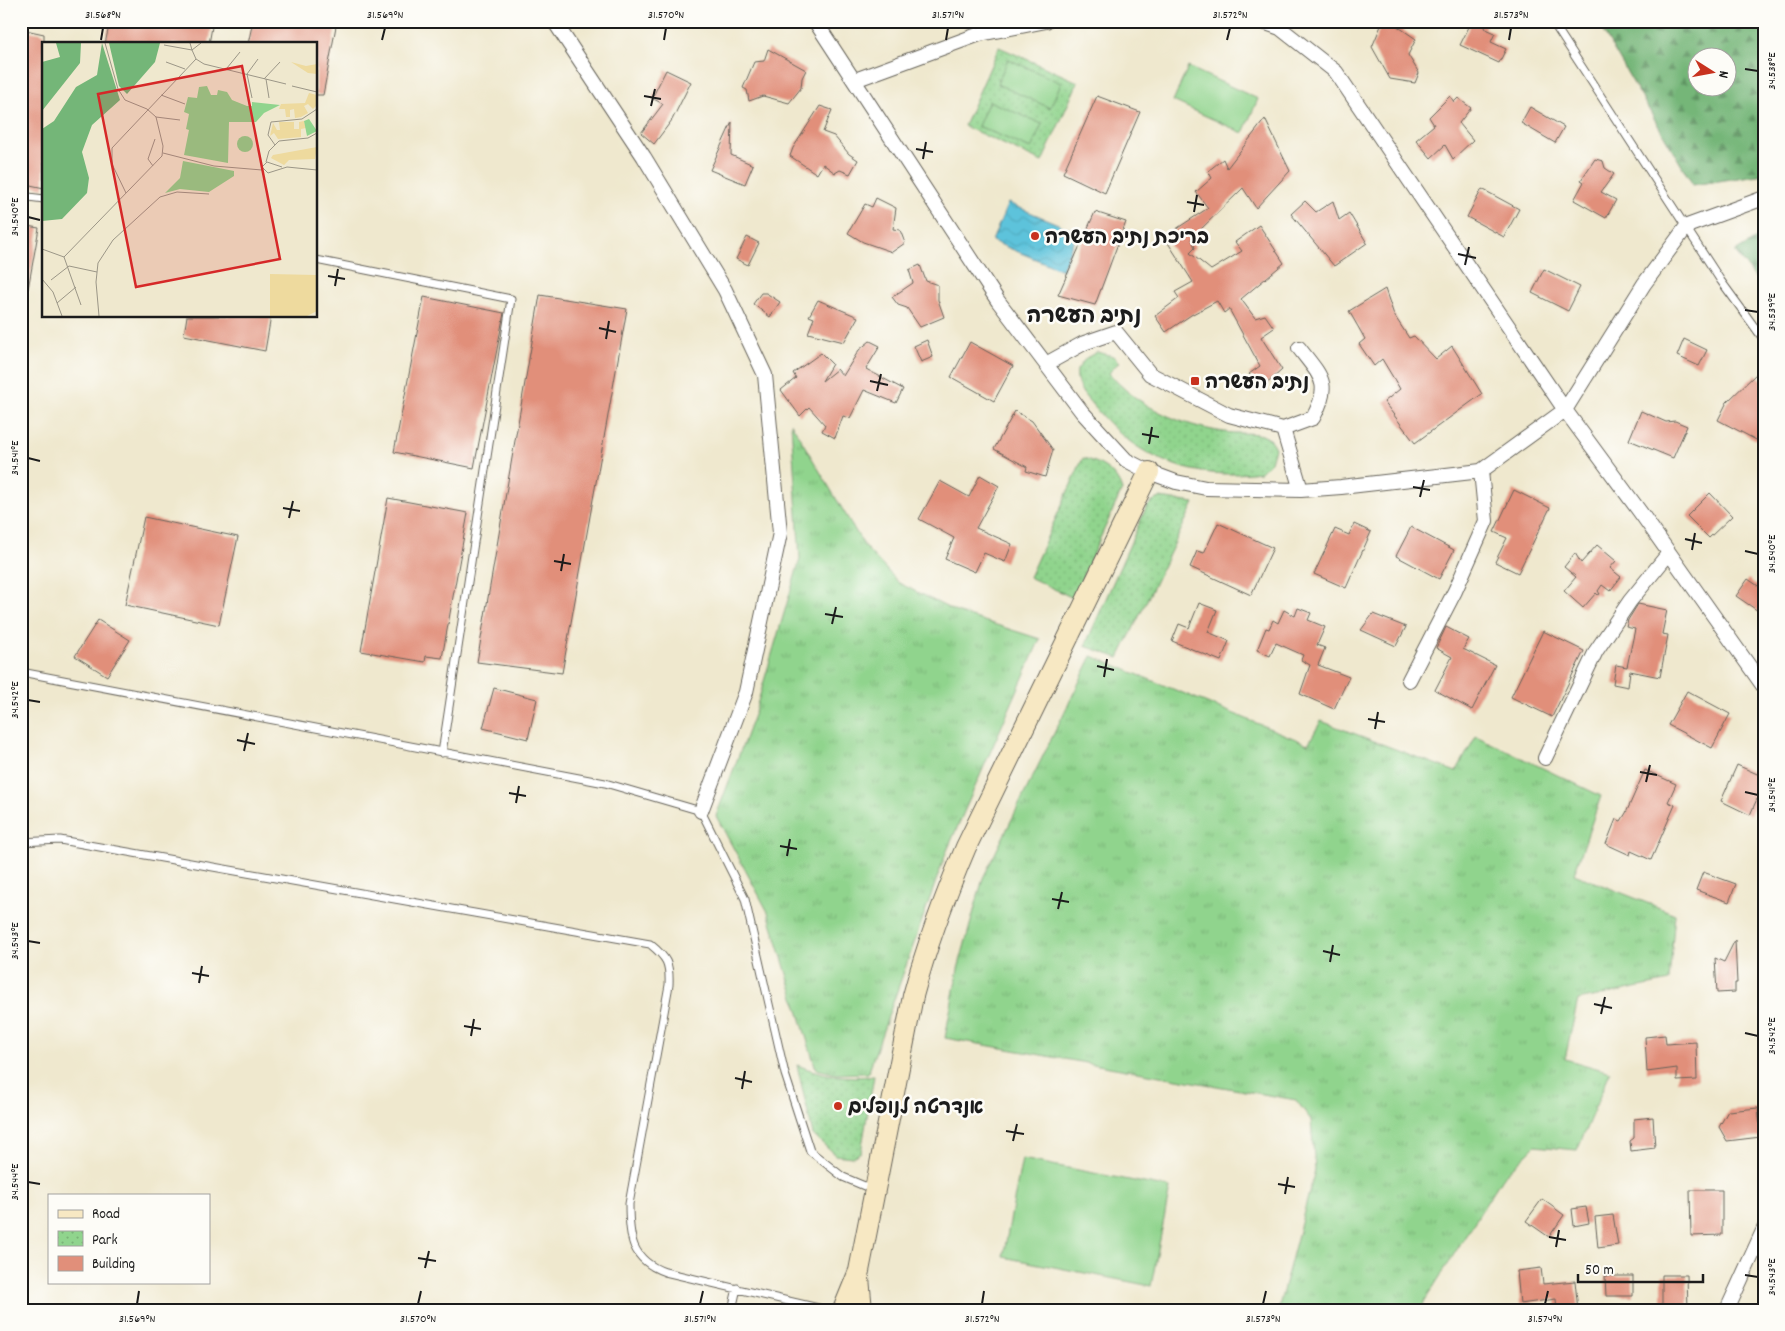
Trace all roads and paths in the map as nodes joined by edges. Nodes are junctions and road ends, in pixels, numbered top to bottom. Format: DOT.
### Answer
graph roads {
  1 [pos="554,21"];
  2 [pos="815,21"];
  3 [pos="1046,21"];
  4 [pos="1260,21"];
  5 [pos="1552,21"];
  6 [pos="855,80"];
  7 [pos="21,196"];
  8 [pos="1764,198"];
  9 [pos="42,200"];
  10 [pos="1687,226"];
  11 [pos="318,260"];
  12 [pos="1764,340"];
  13 [pos="1299,348"];
  14 [pos="1046,364"];
  15 [pos="1564,410"];
  16 [pos="1283,429"];
  17 [pos="1481,471"];
  18 [pos="1149,472"];
  19 [pos="1301,490"];
  20 [pos="1669,553"];
  21 [pos="21,672"];
  22 [pos="1409,680"];
  23 [pos="1764,687"];
  24 [pos="442,752"];
  25 [pos="1545,758"];
  26 [pos="701,811"];
  27 [pos="21,842"];
  28 [pos="874,1191"];
  29 [pos="1764,1229"];
  30 [pos="859,1271"];
  31 [pos="737,1288"];
  32 [pos="732,1310"];
  33 [pos="827,1310"];
  34 [pos="843,1310"];
  35 [pos="862,1310"];
  36 [pos="1727,1310"];
  1 -- 26 [label="street"];
  2 -- 6 [label="street"];
  3 -- 6 [label="street"];
  4 -- 15 [label="street"];
  5 -- 10 [label="lane"];
  6 -- 14 [label="street"];
  7 -- 9 [label="lane"];
  8 -- 10 [label="street"];
  10 -- 12 [label="lane"];
  10 -- 15 [label="street"];
  11 -- 24 [label="lane"];
  13 -- 16 [label="street"];
  14 -- 16 [label="street"];
  14 -- 18 [label="street"];
  15 -- 17 [label="street"];
  15 -- 20 [label="street"];
  16 -- 19 [label="street"];
  17 -- 19 [label="street"];
  17 -- 22 [label="street"];
  18 -- 19 [label="street"];
  18 -- 28 [label="street"];
  20 -- 23 [label="street"];
  20 -- 25 [label="street"];
  21 -- 24 [label="lane"];
  24 -- 26 [label="lane"];
  26 -- 28 [label="lane"];
  27 -- 31 [label="lane"];
  28 -- 30 [label="street"];
  29 -- 36 [label="street"];
  30 -- 34 [label="street"];
  30 -- 35 [label="street"];
  31 -- 32 [label="lane"];
  31 -- 33 [label="lane"];
}
